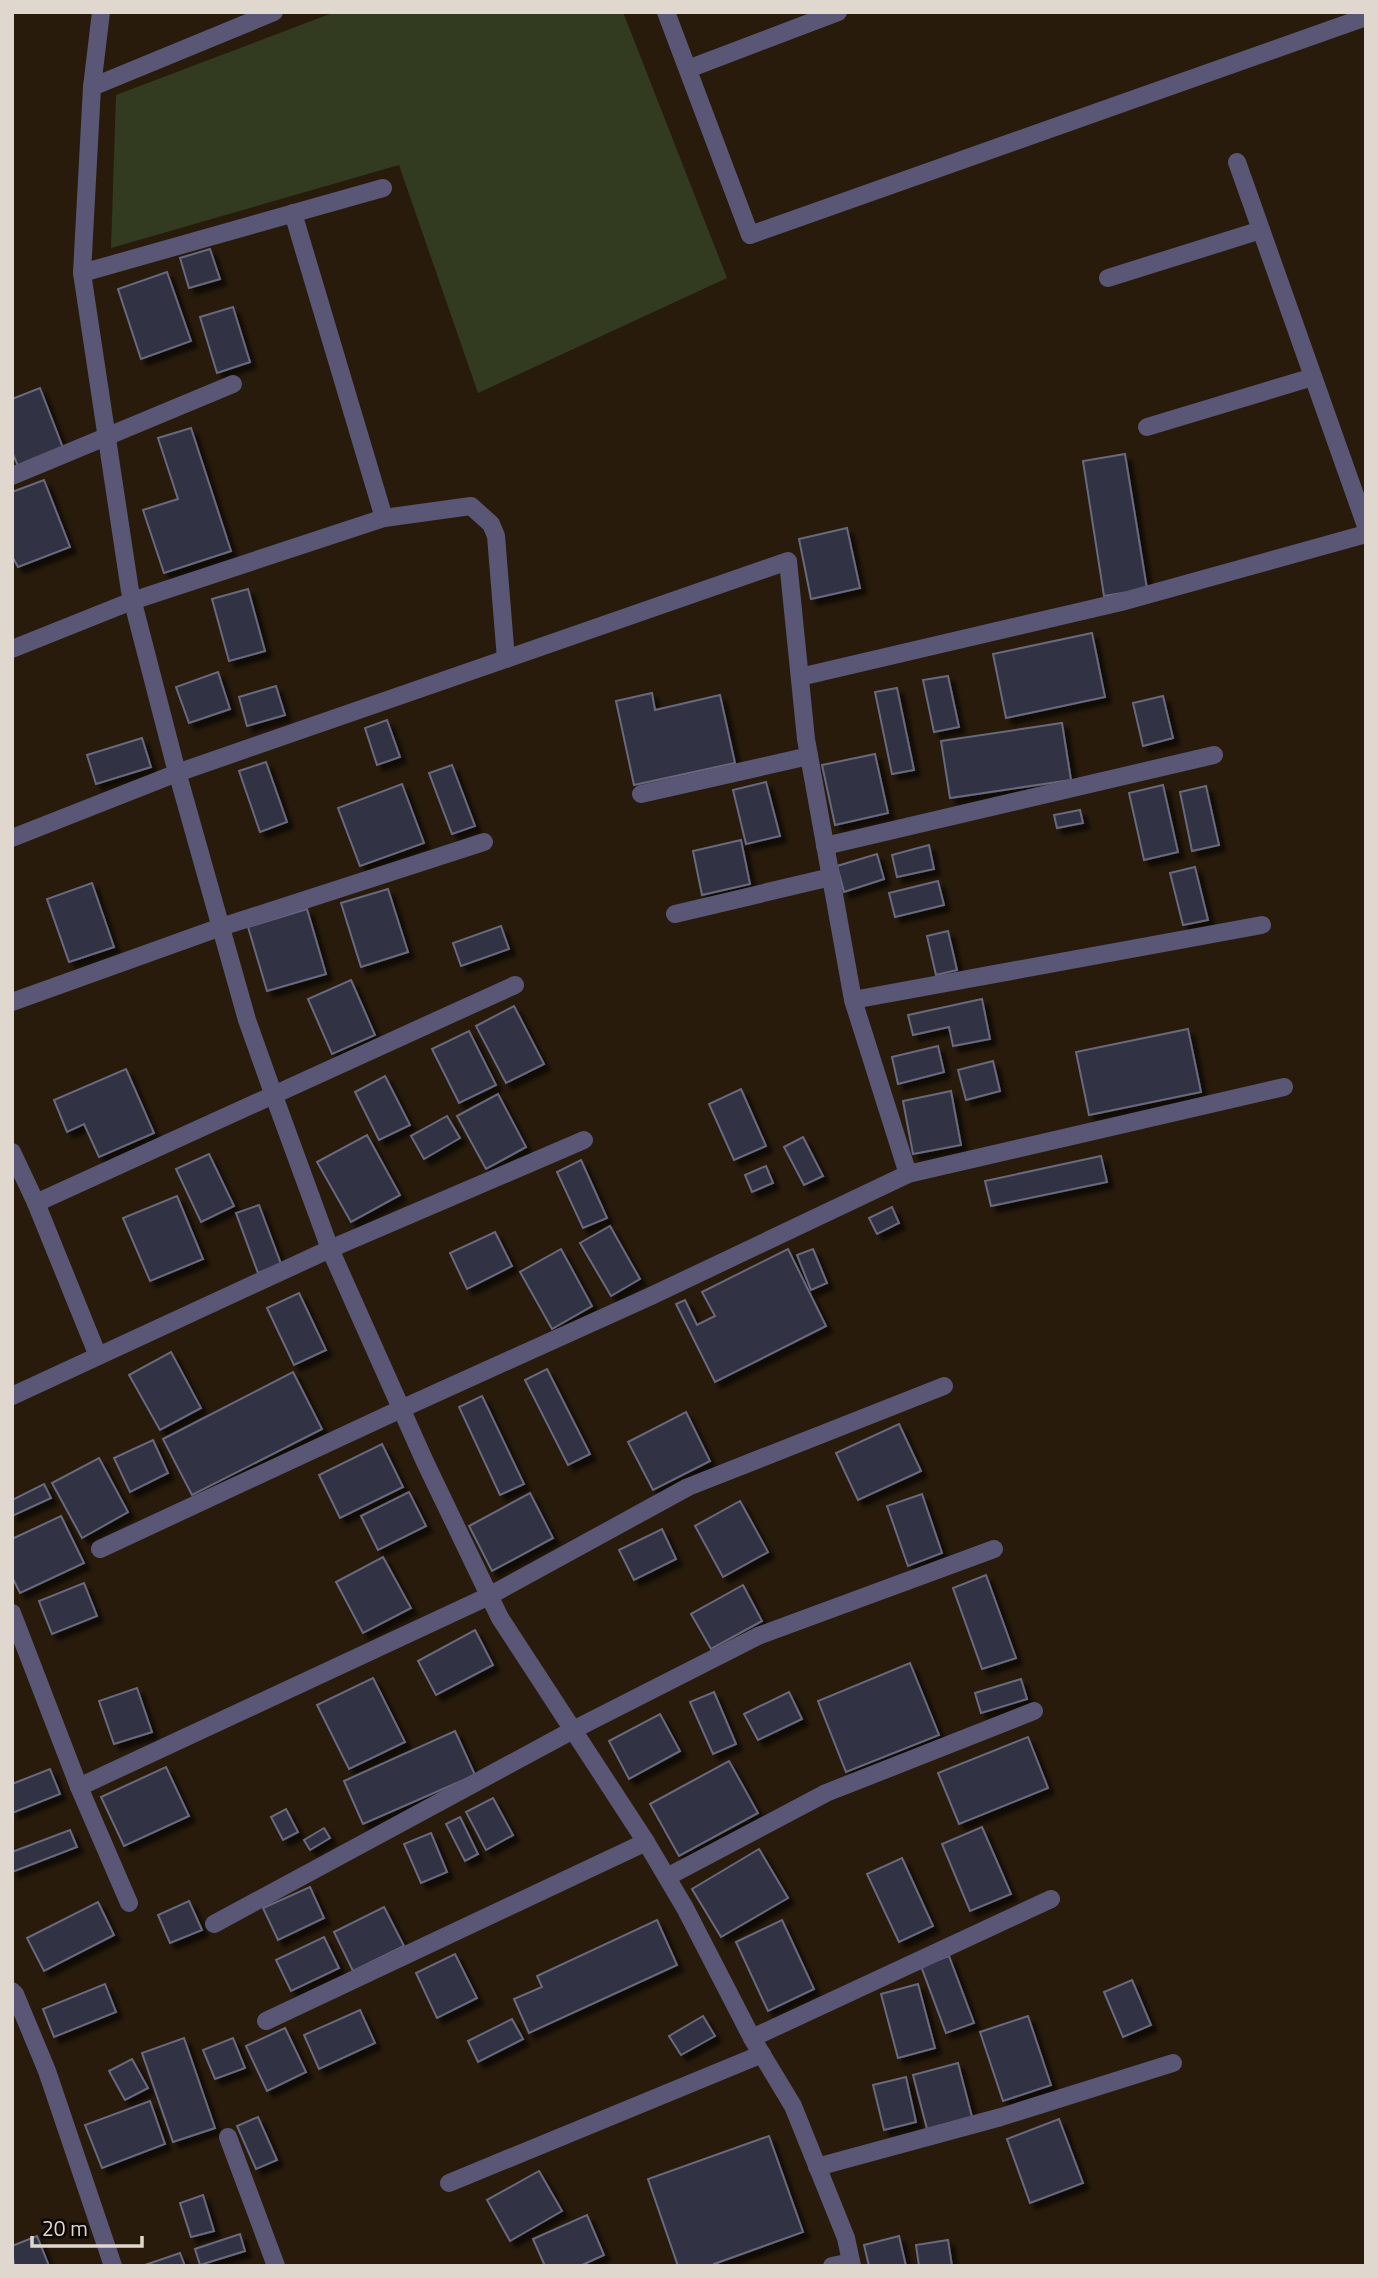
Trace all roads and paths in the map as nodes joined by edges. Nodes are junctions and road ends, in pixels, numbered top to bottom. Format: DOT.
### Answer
graph roads {
  1 [pos="101,12"];
  2 [pos="274,12"];
  3 [pos="666,12"];
  4 [pos="838,12"];
  5 [pos="1366,17"];
  6 [pos="688,69"];
  7 [pos="92,87"];
  8 [pos="1237,162"];
  9 [pos="383,188"];
  10 [pos="293,213"];
  11 [pos="1261,230"];
  12 [pos="82,273"];
  13 [pos="1108,278"];
  14 [pos="1313,377"];
  15 [pos="233,384"];
  16 [pos="1147,427"];
  17 [pos="107,438"];
  18 [pos="12,476"];
  19 [pos="384,518"];
  20 [pos="1366,526"];
  21 [pos="1366,534"];
  22 [pos="132,601"];
  23 [pos="12,649"];
  24 [pos="506,659"];
  25 [pos="800,677"];
  26 [pos="1214,755"];
  27 [pos="809,756"];
  28 [pos="177,774"];
  29 [pos="641,794"];
  30 [pos="12,838"];
  31 [pos="484,842"];
  32 [pos="825,846"];
  33 [pos="831,877"];
  34 [pos="675,914"];
  35 [pos="1262,926"];
  36 [pos="221,927"];
  37 [pos="515,985"];
  38 [pos="853,1000"];
  39 [pos="12,1002"];
  40 [pos="1284,1087"];
  41 [pos="274,1096"];
  42 [pos="584,1140"];
  43 [pos="12,1152"];
  44 [pos="908,1174"];
  45 [pos="36,1203"];
  46 [pos="330,1248"];
  47 [pos="98,1356"];
  48 [pos="944,1387"];
  49 [pos="12,1396"];
  50 [pos="401,1409"];
  51 [pos="100,1549"];
  52 [pos="994,1549"];
  53 [pos="489,1596"];
  54 [pos="12,1613"];
  55 [pos="1034,1711"];
  56 [pos="573,1730"];
  57 [pos="79,1787"];
  58 [pos="646,1842"];
  59 [pos="667,1877"];
  60 [pos="1051,1899"];
  61 [pos="129,1903"];
  62 [pos="214,1924"];
  63 [pos="13,1994"];
  64 [pos="265,2021"];
  65 [pos="752,2038"];
  66 [pos="762,2054"];
  67 [pos="1173,2063"];
  68 [pos="228,2137"];
  69 [pos="817,2167"];
  70 [pos="449,2183"];
  71 [pos="851,2264"];
  72 [pos="113,2266"];
  73 [pos="276,2266"];
  74 [pos="832,2266"];
  1 -- 7 [label="street"];
  2 -- 7 [label="street"];
  3 -- 6 [label="street"];
  4 -- 6 [label="street"];
  5 -- 6 [label="street"];
  7 -- 12 [label="street"];
  8 -- 11 [label="street"];
  9 -- 10 [label="street"];
  10 -- 12 [label="street"];
  10 -- 19 [label="street"];
  11 -- 13 [label="street"];
  11 -- 14 [label="street"];
  12 -- 17 [label="street"];
  14 -- 16 [label="street"];
  14 -- 20 [label="street"];
  15 -- 17 [label="street"];
  17 -- 18 [label="street"];
  17 -- 22 [label="street"];
  19 -- 22 [label="street"];
  19 -- 24 [label="street"];
  21 -- 25 [label="street"];
  22 -- 23 [label="street"];
  22 -- 28 [label="street"];
  24 -- 25 [label="street"];
  24 -- 28 [label="street"];
  25 -- 27 [label="street"];
  26 -- 32 [label="street"];
  27 -- 29 [label="street"];
  27 -- 32 [label="street"];
  28 -- 30 [label="street"];
  28 -- 36 [label="street"];
  31 -- 36 [label="street"];
  32 -- 33 [label="street"];
  33 -- 34 [label="street"];
  33 -- 38 [label="street"];
  35 -- 38 [label="street"];
  36 -- 39 [label="street"];
  36 -- 41 [label="street"];
  37 -- 41 [label="street"];
  38 -- 44 [label="street"];
  40 -- 44 [label="street"];
  41 -- 45 [label="street"];
  41 -- 46 [label="street"];
  42 -- 46 [label="street"];
  43 -- 45 [label="street"];
  44 -- 50 [label="street"];
  45 -- 47 [label="street"];
  46 -- 47 [label="street"];
  46 -- 50 [label="street"];
  47 -- 49 [label="street"];
  48 -- 53 [label="street"];
  50 -- 51 [label="street"];
  50 -- 53 [label="street"];
  52 -- 56 [label="street"];
  53 -- 56 [label="street"];
  53 -- 57 [label="street"];
  54 -- 57 [label="street"];
  55 -- 59 [label="street"];
  56 -- 58 [label="street"];
  56 -- 62 [label="street"];
  57 -- 61 [label="street"];
  58 -- 59 [label="street"];
  58 -- 64 [label="street"];
  59 -- 65 [label="street"];
  60 -- 65 [label="street"];
  63 -- 72 [label="street"];
  65 -- 66 [label="street"];
  66 -- 69 [label="street"];
  66 -- 70 [label="street"];
  67 -- 69 [label="street"];
  68 -- 73 [label="street"];
  69 -- 71 [label="street"];
  71 -- 74 [label="street"];
}
